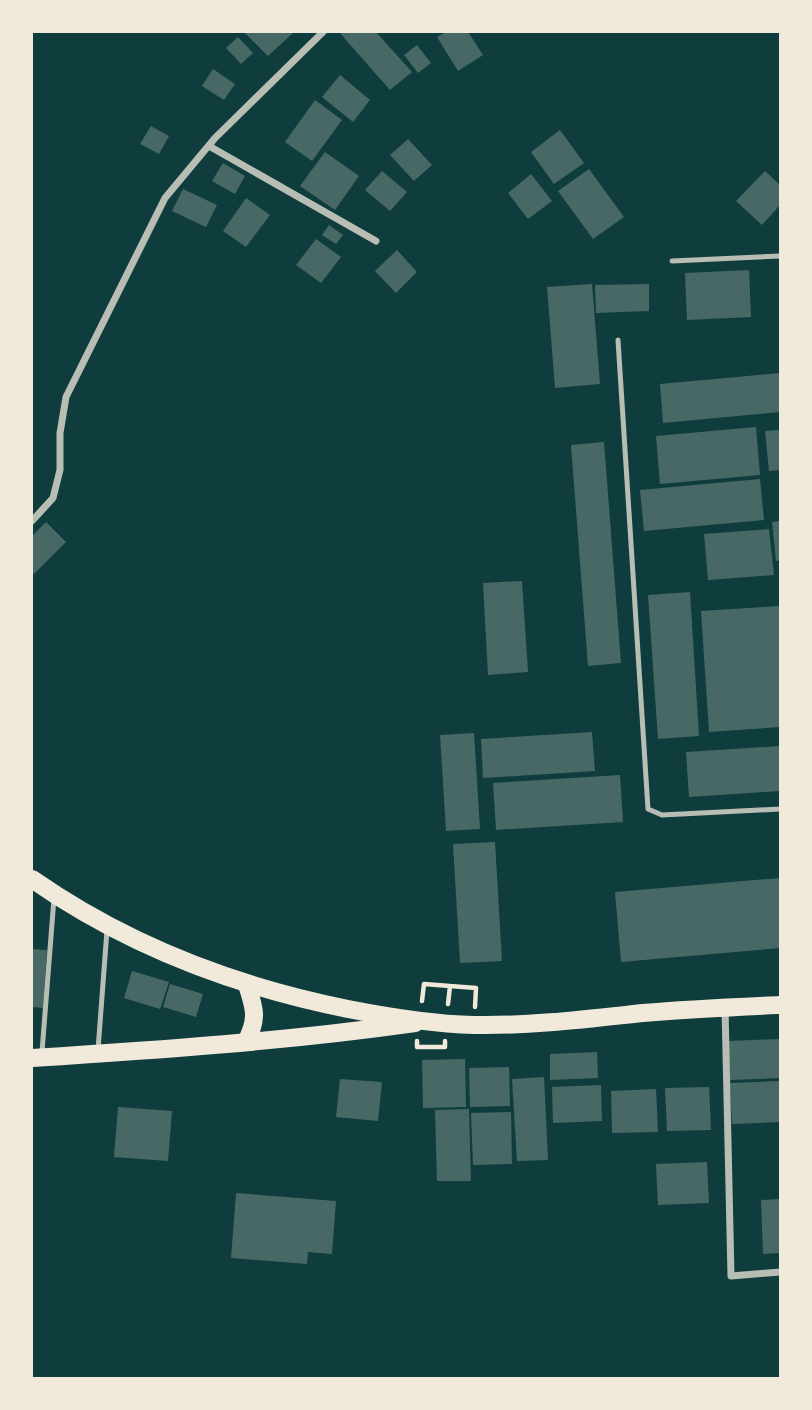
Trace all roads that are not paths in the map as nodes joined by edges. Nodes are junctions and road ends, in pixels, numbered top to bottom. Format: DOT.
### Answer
graph roads {
  1 [pos="323,32"];
  2 [pos="209,146"];
  3 [pos="376,241"];
  4 [pos="780,256"];
  5 [pos="672,261"];
  6 [pos="618,340"];
  7 [pos="32,521"];
  8 [pos="780,809"];
  9 [pos="32,879"];
  10 [pos="54,895"];
  11 [pos="107,927"];
  12 [pos="247,985"];
  13 [pos="780,1005"];
  14 [pos="725,1007"];
  15 [pos="419,1022"];
  16 [pos="246,1042"];
  17 [pos="98,1054"];
  18 [pos="37,1057"];
  19 [pos="780,1272"];
  1 -- 2 [label="street"];
  2 -- 3 [label="street"];
  2 -- 7 [label="street"];
  4 -- 5 [label="lane"];
  6 -- 8 [label="lane"];
  9 -- 10 [label="main road"];
  10 -- 11 [label="main road"];
  10 -- 18 [label="lane"];
  11 -- 12 [label="main road"];
  11 -- 17 [label="lane"];
  12 -- 15 [label="main road"];
  12 -- 16 [label="main road"];
  13 -- 14 [label="main road"];
  14 -- 15 [label="main road"];
  14 -- 19 [label="street"];
  15 -- 16 [label="main road"];
  16 -- 17 [label="main road"];
  17 -- 18 [label="main road"];
}
